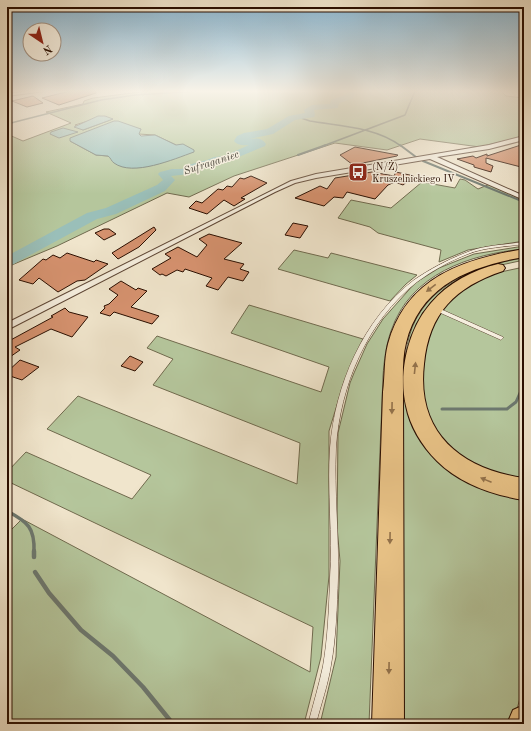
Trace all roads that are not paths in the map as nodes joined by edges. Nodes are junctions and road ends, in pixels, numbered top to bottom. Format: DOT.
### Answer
graph roads {
  1 [pos="524,138"];
  2 [pos="431,157"];
  3 [pos="524,198"];
  4 [pos="524,243"];
  5 [pos="524,253"];
  6 [pos="524,262"];
  7 [pos="435,308"];
  8 [pos="7,327"];
  9 [pos="501,338"];
  10 [pos="524,489"];
  11 [pos="524,721"];
  12 [pos="312,724"];
  13 [pos="388,724"];
  14 [pos="523,724"];
  1 -- 2 [label="street"];
  2 -- 3 [label="street"];
  2 -- 8 [label="street"];
  4 -- 12 [label="lane"];
  5 -- 13 [label="highway, one-way"];
  6 -- 7 [label="highway"];
  7 -- 9 [label="lane"];
  10 -- 7 [label="highway, one-way"];
  11 -- 14 [label="highway"];
}
